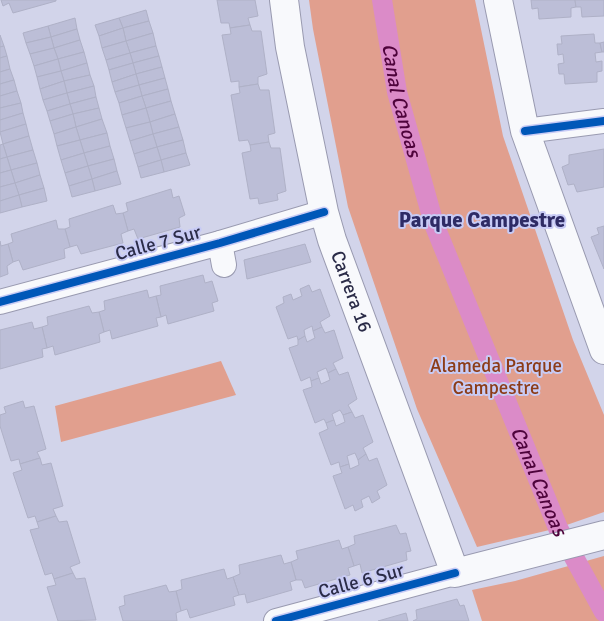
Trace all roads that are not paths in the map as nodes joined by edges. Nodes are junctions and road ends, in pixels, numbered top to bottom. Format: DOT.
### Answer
graph roads {
  1 [pos="284,0"];
  2 [pos="498,0"];
  3 [pos="604,121"];
  4 [pos="525,131"];
  5 [pos="324,212"];
  6 [pos="0,302"];
  7 [pos="604,350"];
  8 [pos="596,538"];
  9 [pos="455,573"];
  10 [pos="276,621"];
  1 -- 5 [label="main road, Carrera 16"];
  2 -- 4 [label="main road"];
  3 -- 4 [label="street"];
  4 -- 7 [label="main road"];
  5 -- 6 [label="street, Calle 7 Sur"];
  5 -- 9 [label="main road, Carrera 16"];
  8 -- 9 [label="main road, Calle 6 Sur"];
  9 -- 10 [label="street, Calle 6 Sur"];
}
